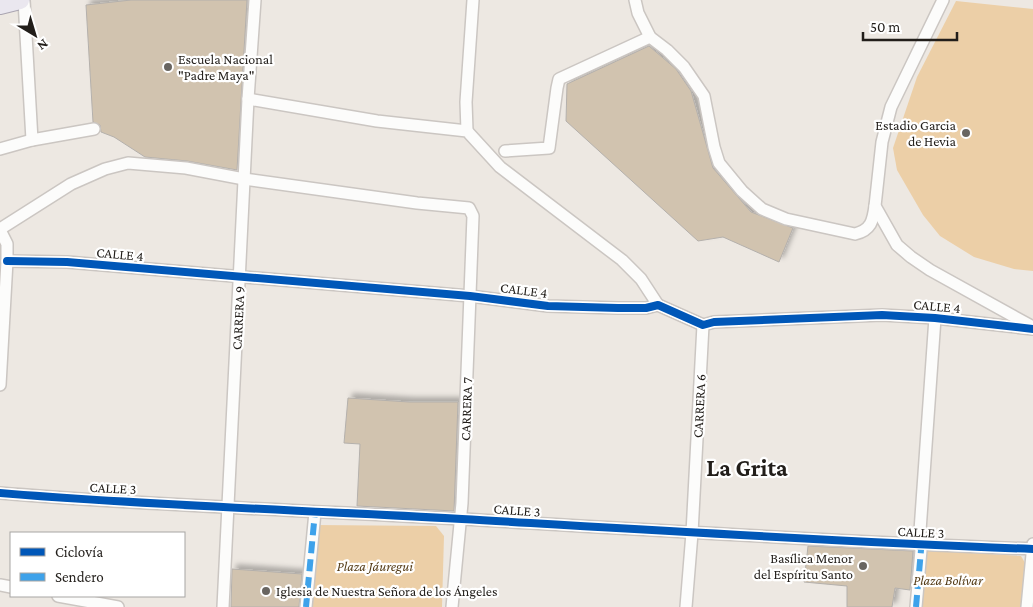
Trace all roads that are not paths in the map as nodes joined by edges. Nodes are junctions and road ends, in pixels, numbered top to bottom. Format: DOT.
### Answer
graph roads {
  1 [pos="20,0"];
  2 [pos="24,0"];
  3 [pos="255,0"];
  4 [pos="473,0"];
  5 [pos="636,0"];
  6 [pos="944,0"];
  7 [pos="0,5"];
  8 [pos="650,37"];
  9 [pos="248,99"];
  10 [pos="94,129"];
  11 [pos="467,131"];
  12 [pos="32,140"];
  13 [pos="0,148"];
  14 [pos="504,151"];
  15 [pos="244,179"];
  16 [pos="875,206"];
  17 [pos="0,230"];
  18 [pos="7,262"];
  19 [pos="240,276"];
  20 [pos="470,296"];
  21 [pos="658,305"];
  22 [pos="935,318"];
  23 [pos="703,325"];
  24 [pos="1033,328"];
  25 [pos="0,385"];
  26 [pos="0,493"];
  27 [pos="229,508"];
  28 [pos="315,512"];
  29 [pos="461,519"];
  30 [pos="692,533"];
  31 [pos="1033,544"];
  32 [pos="920,545"];
  33 [pos="1033,550"];
  34 [pos="63,597"];
  35 [pos="118,607"];
  36 [pos="223,607"];
  37 [pos="306,607"];
  38 [pos="452,607"];
  39 [pos="686,607"];
  40 [pos="916,607"];
  41 [pos="1027,607"];
  1 -- 7 [label="main road"];
  2 -- 12 [label="street"];
  3 -- 9 [label="street, CARRERA 9"];
  4 -- 11 [label="street"];
  5 -- 8 [label="street"];
  6 -- 16 [label="street"];
  8 -- 14 [label="street"];
  8 -- 16 [label="street"];
  9 -- 11 [label="street"];
  9 -- 15 [label="street, CARRERA 9"];
  10 -- 12 [label="street"];
  11 -- 21 [label="street"];
  12 -- 13 [label="street"];
  15 -- 17 [label="street"];
  15 -- 19 [label="street, CARRERA 9"];
  15 -- 20 [label="street, CARRERA 7"];
  16 -- 24 [label="street"];
  17 -- 18 [label="street"];
  18 -- 19 [label="street, CALLE 4"];
  18 -- 25 [label="street"];
  19 -- 20 [label="street, CALLE 4"];
  19 -- 27 [label="street, CARRERA 9"];
  20 -- 21 [label="street, CALLE 4"];
  20 -- 29 [label="street, CARRERA 7"];
  21 -- 23 [label="street"];
  22 -- 23 [label="street, CALLE 4"];
  22 -- 24 [label="street, CALLE 4"];
  22 -- 32 [label="street"];
  23 -- 30 [label="street, CARRERA 6"];
  26 -- 27 [label="street, CALLE 3"];
  27 -- 28 [label="street, CALLE 3"];
  27 -- 36 [label="street, CARRERA 9"];
  28 -- 29 [label="street, CALLE 3"];
  28 -- 37 [label="street"];
  29 -- 30 [label="street, CALLE 3"];
  29 -- 38 [label="street, CARRERA 7"];
  30 -- 32 [label="street, CALLE 3"];
  30 -- 39 [label="street, CARRERA 6"];
  31 -- 33 [label="street"];
  32 -- 33 [label="street, CALLE 3"];
  32 -- 40 [label="street"];
  33 -- 41 [label="street"];
  34 -- 35 [label="street"];
}
